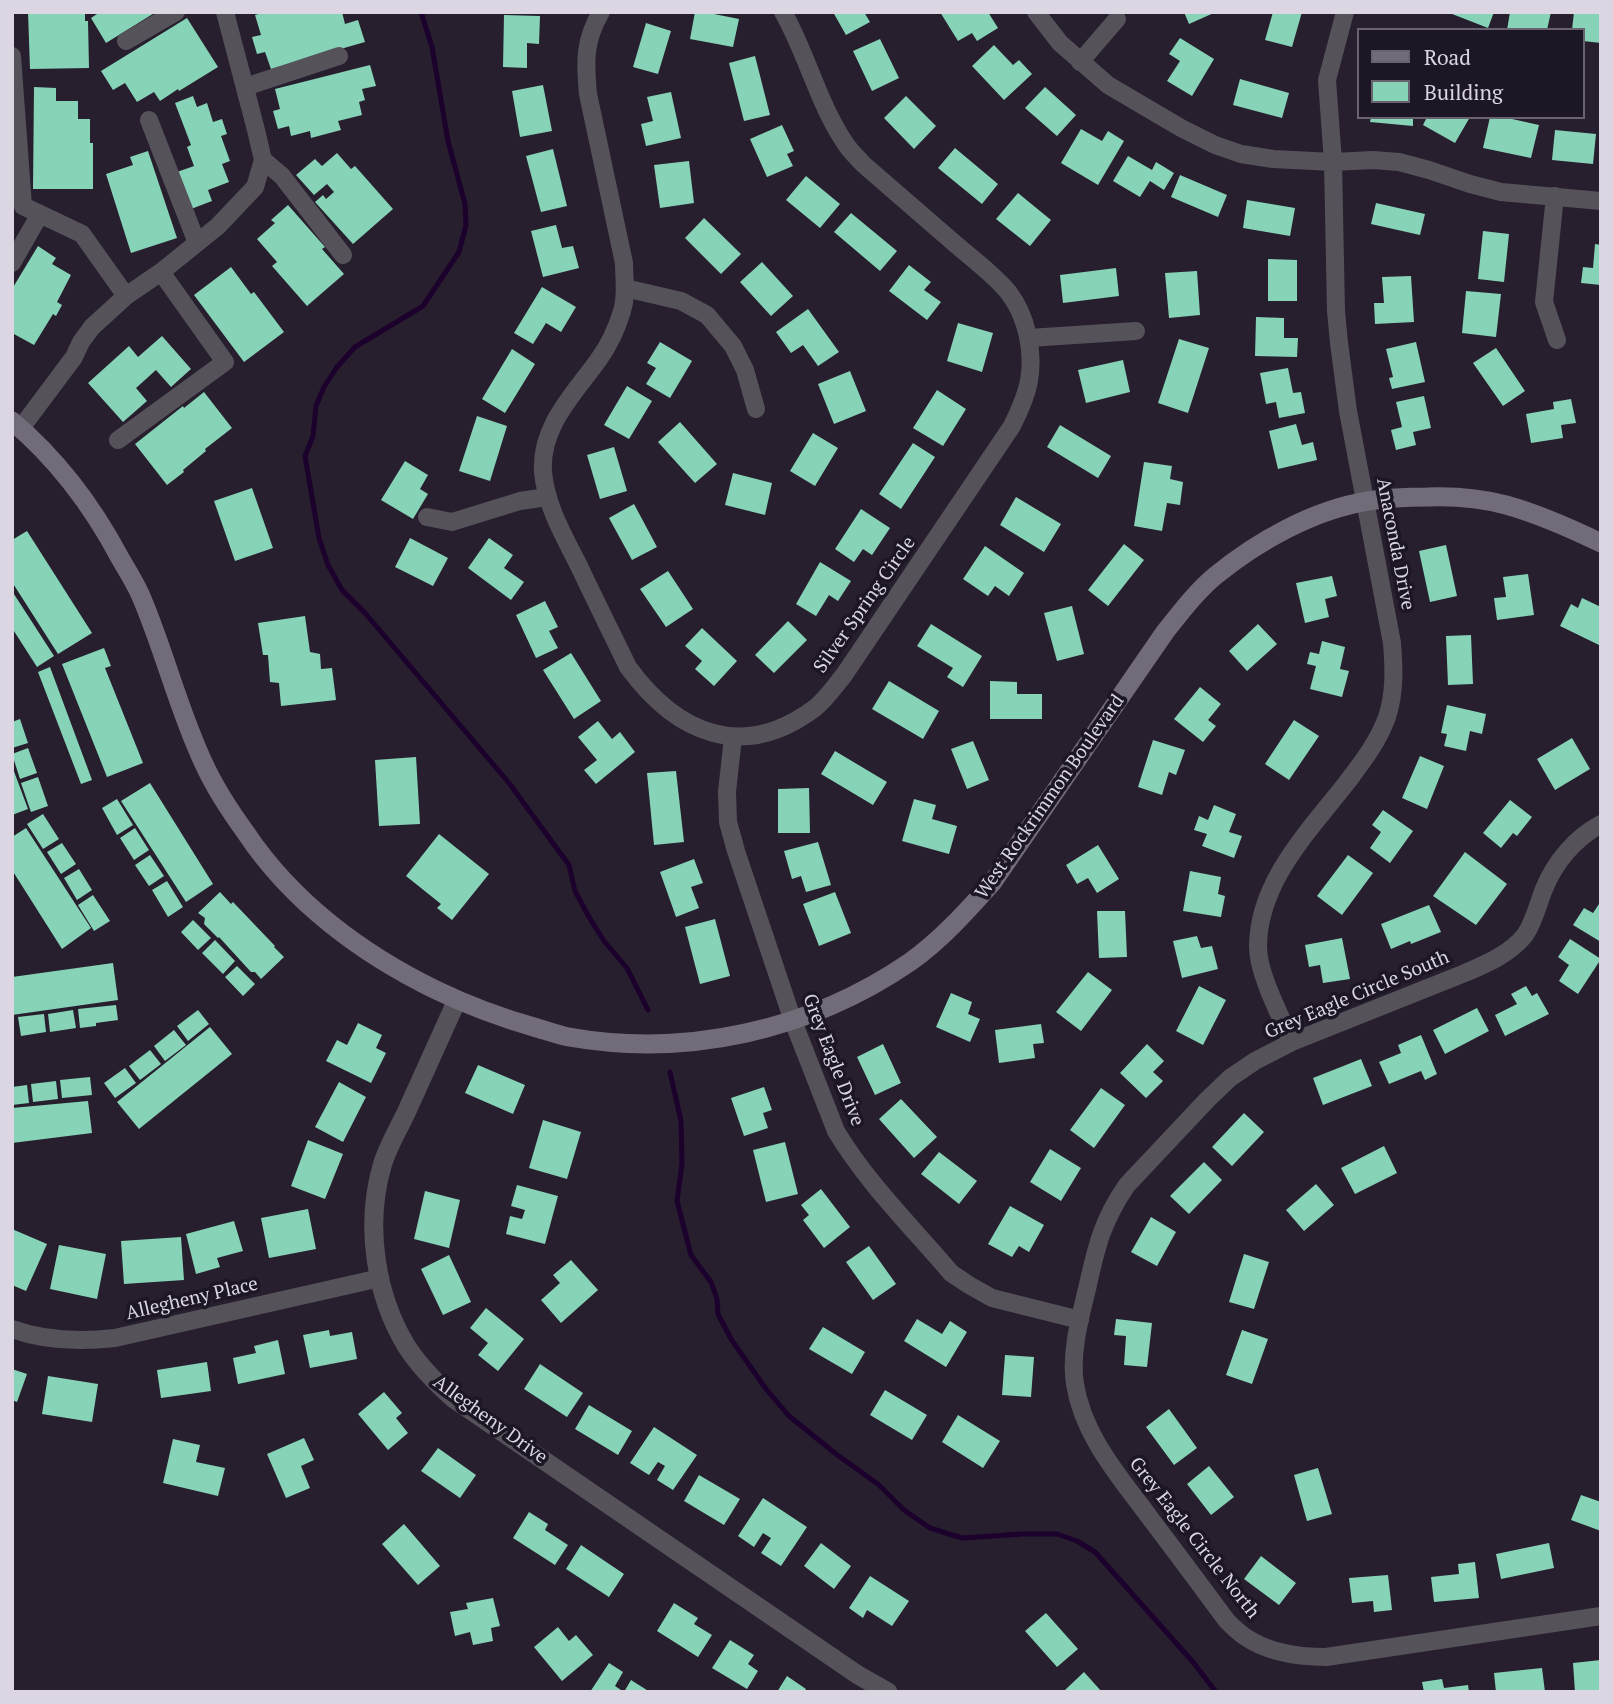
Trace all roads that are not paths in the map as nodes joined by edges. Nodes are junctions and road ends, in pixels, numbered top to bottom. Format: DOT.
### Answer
graph roads {
  1 [pos="176,12"];
  2 [pos="225,12"];
  3 [pos="601,12"];
  4 [pos="783,12"];
  5 [pos="1036,12"];
  6 [pos="1345,12"];
  7 [pos="1117,19"];
  8 [pos="126,41"];
  9 [pos="12,56"];
  10 [pos="339,56"];
  11 [pos="1080,62"];
  12 [pos="245,86"];
  13 [pos="149,120"];
  14 [pos="263,160"];
  15 [pos="1333,162"];
  16 [pos="1555,196"];
  17 [pos="1601,201"];
  18 [pos="40,214"];
  19 [pos="197,243"];
  20 [pos="343,255"];
  21 [pos="12,263"];
  22 [pos="161,272"];
  23 [pos="625,288"];
  24 [pos="126,296"];
  25 [pos="1136,331"];
  26 [pos="1029,338"];
  27 [pos="1557,340"];
  28 [pos="756,409"];
  29 [pos="17,425"];
  30 [pos="118,440"];
  31 [pos="547,497"];
  32 [pos="1366,501"];
  33 [pos="427,516"];
  34 [pos="1601,543"];
  35 [pos="733,737"];
  36 [pos="1601,824"];
  37 [pos="457,1000"];
  38 [pos="793,1021"];
  39 [pos="1292,1042"];
  40 [pos="380,1278"];
  41 [pos="1080,1320"];
  42 [pos="12,1329"];
  43 [pos="1601,1616"];
  44 [pos="888,1692"];
  1 -- 8 [label="street"];
  2 -- 12 [label="street"];
  3 -- 23 [label="street, Silver Spring Circle"];
  4 -- 26 [label="street, Silver Spring Circle"];
  5 -- 11 [label="street"];
  6 -- 15 [label="street, Anaconda Drive"];
  7 -- 11 [label="street"];
  9 -- 18 [label="street"];
  10 -- 12 [label="street"];
  11 -- 15 [label="street"];
  12 -- 14 [label="street"];
  13 -- 19 [label="street"];
  14 -- 19 [label="street"];
  14 -- 20 [label="street"];
  15 -- 16 [label="street"];
  15 -- 32 [label="street, Anaconda Drive"];
  16 -- 17 [label="street"];
  16 -- 27 [label="street"];
  18 -- 21 [label="street"];
  18 -- 24 [label="street"];
  19 -- 22 [label="street"];
  22 -- 24 [label="street"];
  22 -- 30 [label="street"];
  23 -- 28 [label="street"];
  23 -- 31 [label="street, Silver Spring Circle"];
  24 -- 29 [label="street"];
  25 -- 26 [label="street"];
  26 -- 35 [label="street, Silver Spring Circle"];
  29 -- 37 [label="main road, West Rockrimmon Boulevard"];
  31 -- 33 [label="street"];
  31 -- 35 [label="street, Silver Spring Circle"];
  32 -- 34 [label="main road, West Rockrimmon Boulevard"];
  32 -- 38 [label="main road, West Rockrimmon Boulevard"];
  32 -- 39 [label="street, Anaconda Drive"];
  35 -- 38 [label="street, Grey Eagle Drive"];
  36 -- 39 [label="street, Grey Eagle Circle South"];
  37 -- 38 [label="main road, West Rockrimmon Boulevard"];
  37 -- 40 [label="street, Allegheny Drive"];
  38 -- 41 [label="street, Grey Eagle Drive"];
  39 -- 41 [label="street, Grey Eagle Circle South"];
  40 -- 42 [label="street, Allegheny Place"];
  40 -- 44 [label="street, Allegheny Drive"];
  41 -- 43 [label="street, Grey Eagle Circle North"];
}
